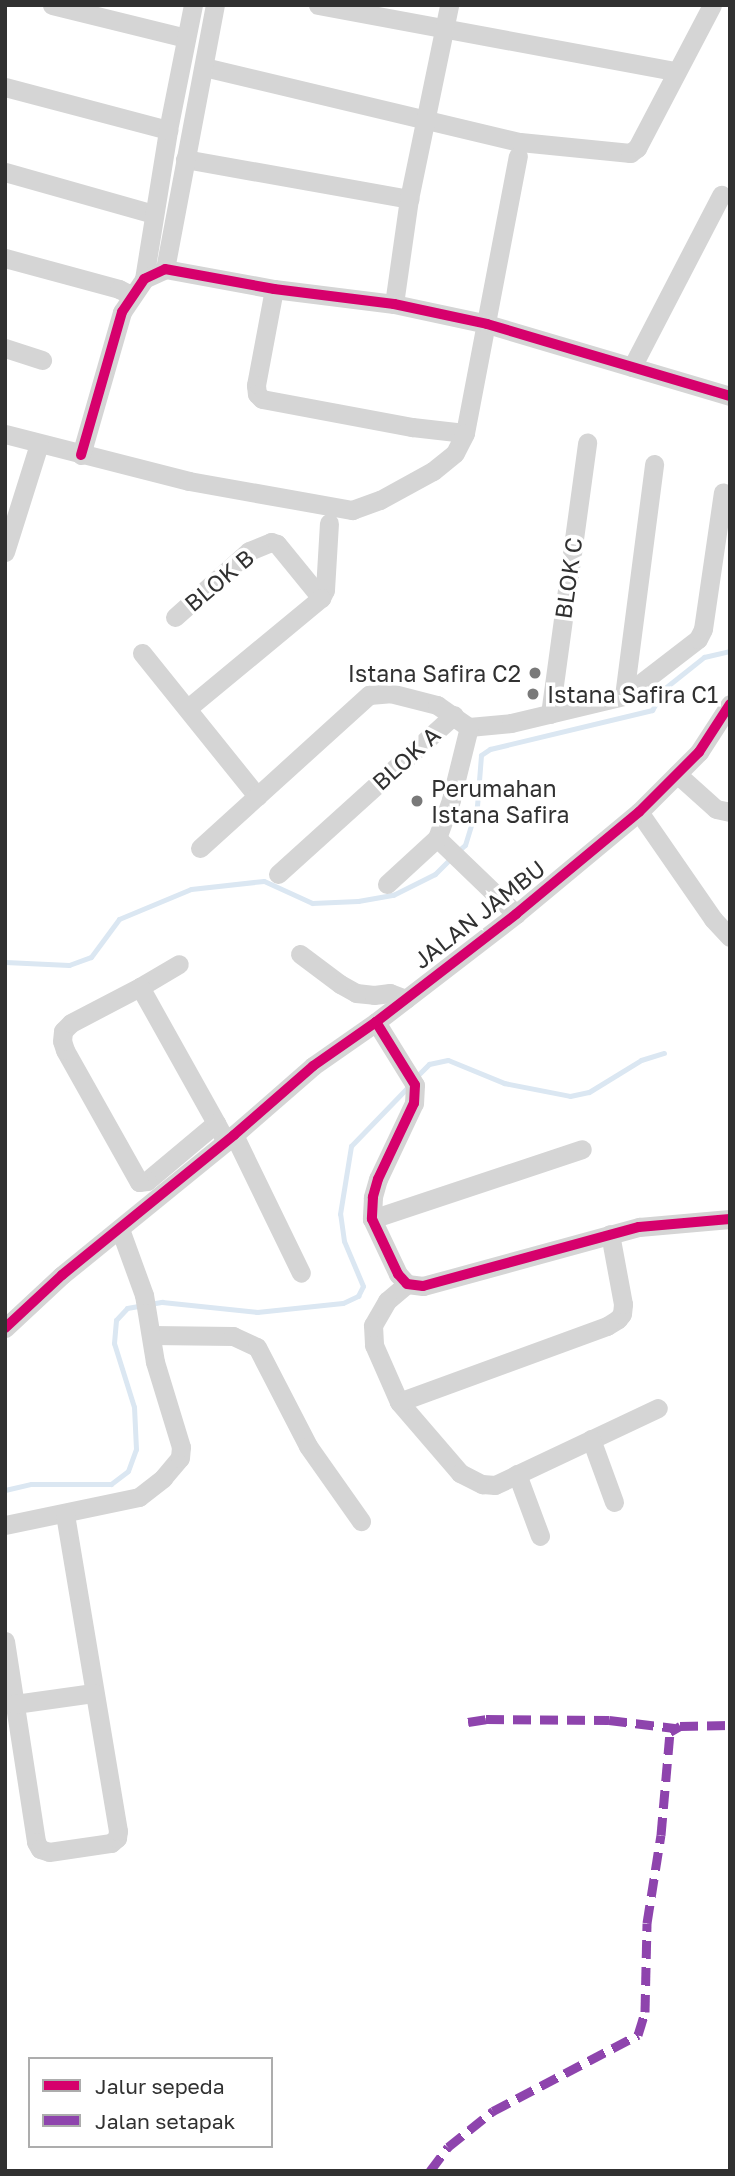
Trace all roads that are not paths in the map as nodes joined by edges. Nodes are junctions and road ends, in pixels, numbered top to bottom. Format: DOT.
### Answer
graph roads {
  1 [pos="51,5"];
  2 [pos="193,5"];
  3 [pos="215,5"];
  4 [pos="318,5"];
  5 [pos="449,5"];
  6 [pos="712,5"];
  7 [pos="445,26"];
  8 [pos="186,38"];
  9 [pos="204,67"];
  10 [pos="675,71"];
  11 [pos="5,87"];
  12 [pos="425,119"];
  13 [pos="168,130"];
  14 [pos="518,156"];
  15 [pos="185,159"];
  16 [pos="5,172"];
  17 [pos="721,195"];
  18 [pos="409,199"];
  19 [pos="153,214"];
  20 [pos="5,258"];
  21 [pos="165,270"];
  22 [pos="144,279"];
  23 [pos="274,289"];
  24 [pos="131,295"];
  25 [pos="394,304"];
  26 [pos="487,324"];
  27 [pos="5,348"];
  28 [pos="42,360"];
  29 [pos="632,367"];
  30 [pos="730,396"];
  31 [pos="465,433"];
  32 [pos="5,434"];
  33 [pos="587,443"];
  34 [pos="38,444"];
  35 [pos="81,455"];
  36 [pos="654,464"];
  37 [pos="723,492"];
  38 [pos="329,523"];
  39 [pos="5,552"];
  40 [pos="321,598"];
  41 [pos="175,617"];
  42 [pos="142,653"];
  43 [pos="624,696"];
  44 [pos="188,708"];
  45 [pos="550,714"];
  46 [pos="728,714"];
  47 [pos="462,721"];
  48 [pos="677,774"];
  49 [pos="257,796"];
  50 [pos="639,812"];
  51 [pos="730,812"];
  52 [pos="442,842"];
  53 [pos="200,848"];
  54 [pos="278,874"];
  55 [pos="387,884"];
  56 [pos="516,914"];
  57 [pos="730,937"];
  58 [pos="300,954"];
  59 [pos="179,964"];
  60 [pos="139,987"];
  61 [pos="406,999"];
  62 [pos="376,1022"];
  63 [pos="216,1123"];
  64 [pos="230,1139"];
  65 [pos="582,1149"];
  66 [pos="372,1219"];
  67 [pos="730,1219"];
  68 [pos="120,1229"];
  69 [pos="610,1234"];
  70 [pos="301,1273"];
  71 [pos="407,1284"];
  72 [pos="151,1326"];
  73 [pos="5,1328"];
  74 [pos="399,1402"];
  75 [pos="658,1408"];
  76 [pos="591,1439"];
  77 [pos="517,1474"];
  78 [pos="614,1502"];
  79 [pos="65,1514"];
  80 [pos="361,1521"];
  81 [pos="5,1525"];
  82 [pos="540,1536"];
  83 [pos="5,1641"];
  84 [pos="93,1693"];
  85 [pos="15,1704"];
  1 -- 8 [label="street"];
  2 -- 8 [label="street"];
  3 -- 9 [label="street"];
  4 -- 7 [label="street"];
  5 -- 7 [label="street"];
  6 -- 10 [label="street"];
  7 -- 10 [label="street"];
  7 -- 12 [label="street"];
  8 -- 13 [label="street"];
  9 -- 12 [label="street"];
  9 -- 15 [label="street"];
  10 -- 12 [label="street"];
  11 -- 13 [label="street"];
  12 -- 18 [label="street"];
  13 -- 19 [label="street"];
  14 -- 26 [label="street"];
  15 -- 18 [label="street"];
  15 -- 21 [label="street"];
  16 -- 19 [label="street"];
  17 -- 29 [label="street"];
  18 -- 25 [label="street"];
  19 -- 22 [label="street"];
  20 -- 24 [label="street"];
  21 -- 22 [label="street"];
  21 -- 23 [label="street"];
  22 -- 24 [label="street"];
  23 -- 25 [label="street"];
  23 -- 31 [label="street"];
  24 -- 35 [label="street"];
  25 -- 26 [label="street"];
  26 -- 29 [label="street"];
  26 -- 31 [label="street"];
  27 -- 28 [label="street"];
  29 -- 30 [label="street"];
  31 -- 35 [label="street"];
  32 -- 34 [label="street"];
  33 -- 45 [label="street, BLOK C"];
  34 -- 35 [label="street"];
  34 -- 39 [label="street"];
  36 -- 43 [label="street"];
  37 -- 43 [label="street"];
  38 -- 40 [label="street"];
  40 -- 41 [label="street, BLOK B"];
  40 -- 44 [label="street"];
  42 -- 44 [label="street"];
  43 -- 45 [label="street"];
  44 -- 49 [label="street"];
  45 -- 47 [label="street"];
  46 -- 48 [label="street, JALAN JAMBU"];
  47 -- 49 [label="street, BLOK A"];
  47 -- 52 [label="street"];
  47 -- 54 [label="street, BLOK A"];
  48 -- 50 [label="street, JALAN JAMBU"];
  48 -- 51 [label="street"];
  49 -- 53 [label="street, BLOK A"];
  50 -- 56 [label="street, JALAN JAMBU"];
  50 -- 57 [label="street"];
  52 -- 55 [label="street"];
  52 -- 56 [label="street"];
  56 -- 61 [label="street, JALAN JAMBU"];
  58 -- 61 [label="street"];
  59 -- 60 [label="street"];
  60 -- 63 [label="street"];
  60 -- 63 [label="street"];
  61 -- 62 [label="street, JALAN JAMBU"];
  62 -- 64 [label="street, JALAN JAMBU"];
  62 -- 66 [label="street"];
  63 -- 64 [label="street"];
  64 -- 68 [label="street, JALAN JAMBU"];
  64 -- 70 [label="street"];
  65 -- 66 [label="street"];
  66 -- 71 [label="street"];
  67 -- 69 [label="street"];
  68 -- 72 [label="street"];
  68 -- 73 [label="street, JALAN JAMBU"];
  69 -- 71 [label="street"];
  69 -- 74 [label="street"];
  71 -- 74 [label="street"];
  72 -- 79 [label="street"];
  72 -- 80 [label="street"];
  74 -- 77 [label="street"];
  75 -- 76 [label="street"];
  76 -- 77 [label="street"];
  76 -- 78 [label="street"];
  77 -- 82 [label="street"];
  79 -- 81 [label="street"];
  79 -- 84 [label="street"];
  83 -- 85 [label="street"];
  84 -- 85 [label="street"];
  84 -- 85 [label="street"];
}
